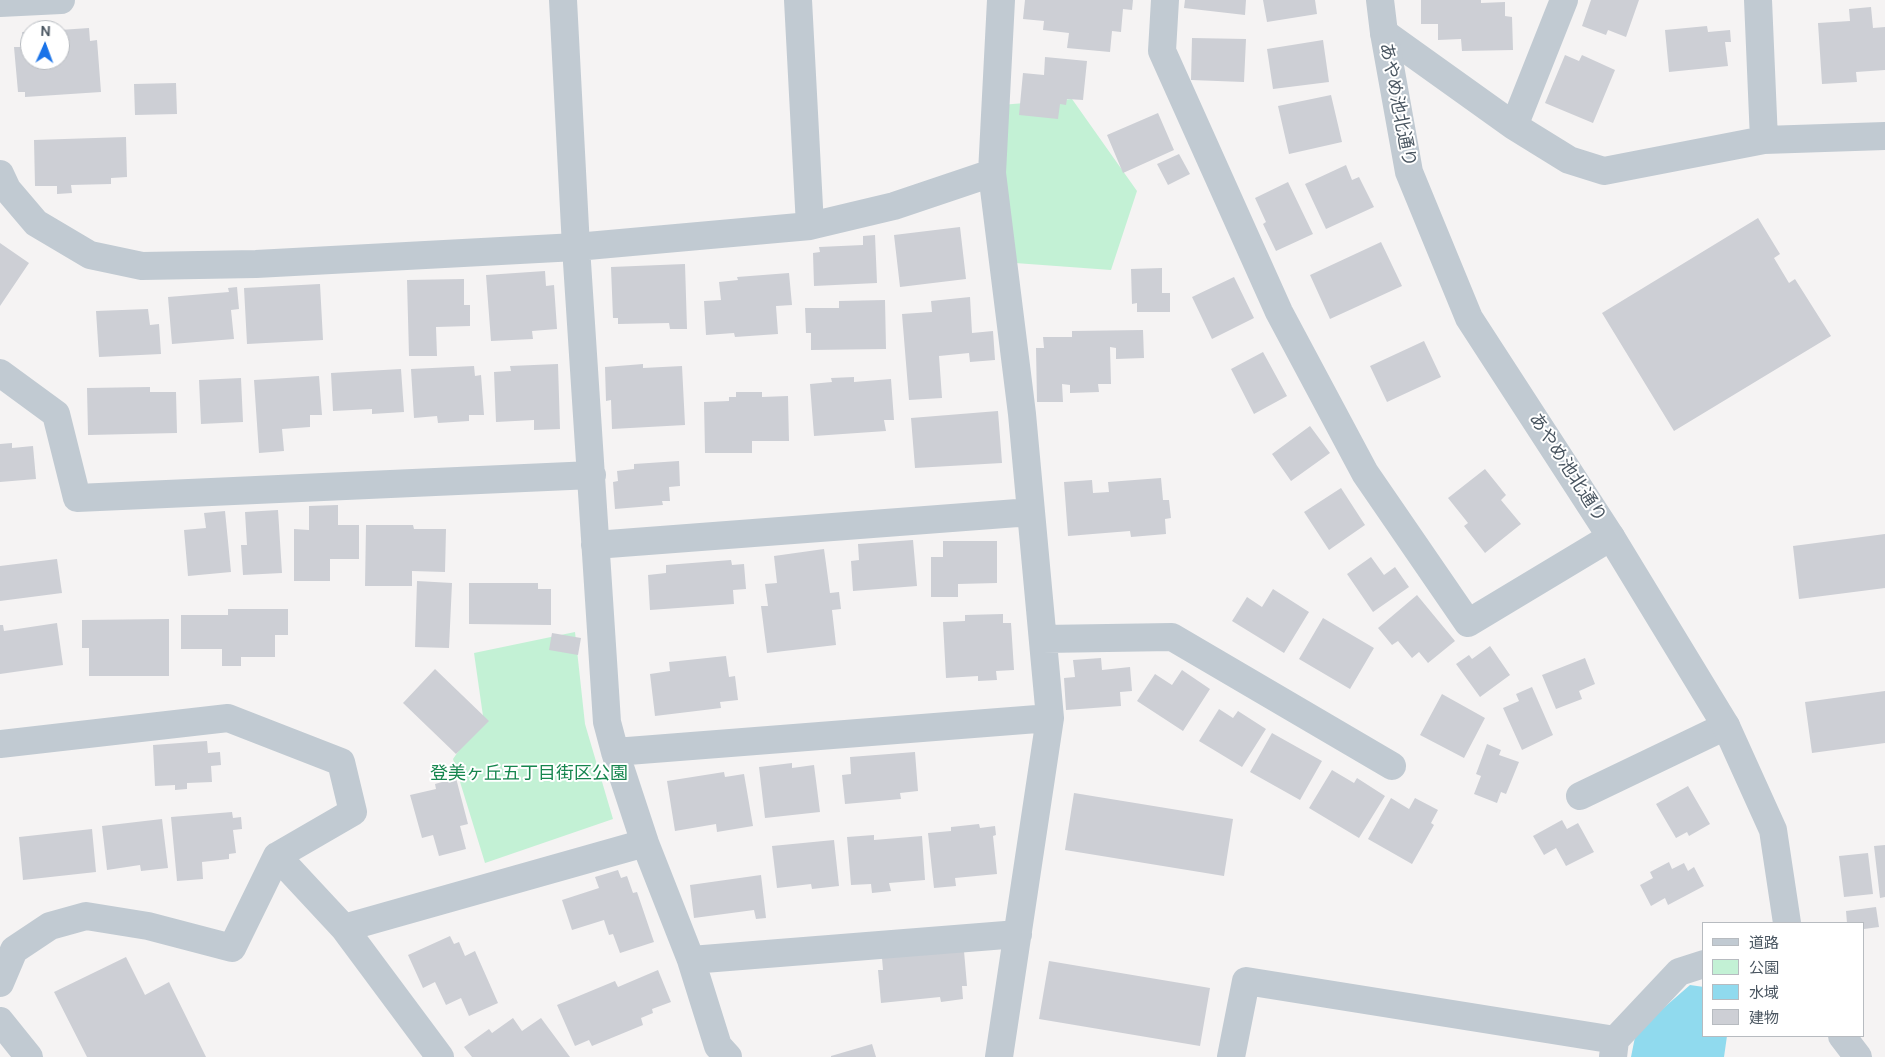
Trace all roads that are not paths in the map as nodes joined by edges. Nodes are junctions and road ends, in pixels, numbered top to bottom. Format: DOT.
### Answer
graph roads {
  1 [pos="61,0"];
  2 [pos="563,0"];
  3 [pos="798,0"];
  4 [pos="1001,0"];
  5 [pos="1165,0"];
  6 [pos="1380,0"];
  7 [pos="1564,0"];
  8 [pos="1758,0"];
  9 [pos="0,3"];
  10 [pos="1384,33"];
  11 [pos="1514,126"];
  12 [pos="1885,136"];
  13 [pos="1764,140"];
  14 [pos="992,173"];
  15 [pos="0,174"];
  16 [pos="810,226"];
  17 [pos="576,247"];
  18 [pos="0,373"];
  19 [pos="592,475"];
  20 [pos="1031,512"];
  21 [pos="1611,537"];
  22 [pos="595,545"];
  23 [pos="1043,639"];
  24 [pos="1050,718"];
  25 [pos="1726,726"];
  26 [pos="0,744"];
  27 [pos="615,752"];
  28 [pos="1392,766"];
  29 [pos="1580,796"];
  30 [pos="645,843"];
  31 [pos="277,856"];
  32 [pos="1787,922"];
  33 [pos="344,928"];
  34 [pos="1018,934"];
  35 [pos="691,960"];
  36 [pos="1702,965"];
  37 [pos="0,983"];
  38 [pos="0,1021"];
  39 [pos="1843,1037"];
  40 [pos="1614,1048"];
  41 [pos="29,1057"];
  42 [pos="440,1057"];
  43 [pos="728,1057"];
  44 [pos="999,1057"];
  45 [pos="1231,1057"];
  46 [pos="1858,1057"];
  1 -- 9 [label="street"];
  2 -- 17 [label="street"];
  3 -- 16 [label="street"];
  4 -- 14 [label="street"];
  5 -- 21 [label="street"];
  6 -- 10 [label="street, あやめ池北通り"];
  7 -- 11 [label="street"];
  8 -- 13 [label="street"];
  10 -- 11 [label="street"];
  10 -- 21 [label="street, あやめ池北通り"];
  11 -- 13 [label="street"];
  12 -- 13 [label="street"];
  14 -- 16 [label="street"];
  14 -- 20 [label="street"];
  15 -- 17 [label="street"];
  16 -- 17 [label="street"];
  17 -- 19 [label="street"];
  18 -- 19 [label="street"];
  19 -- 22 [label="street"];
  20 -- 22 [label="street"];
  20 -- 23 [label="street"];
  21 -- 25 [label="street, あやめ池北通り"];
  22 -- 27 [label="street"];
  23 -- 24 [label="street"];
  23 -- 28 [label="street"];
  24 -- 27 [label="street"];
  24 -- 34 [label="street"];
  25 -- 29 [label="street"];
  25 -- 32 [label="street, あやめ池北通り"];
  26 -- 31 [label="street"];
  27 -- 30 [label="street"];
  30 -- 33 [label="street"];
  30 -- 35 [label="street"];
  31 -- 33 [label="street"];
  31 -- 37 [label="street"];
  33 -- 42 [label="street"];
  34 -- 35 [label="street"];
  34 -- 44 [label="street"];
  35 -- 43 [label="street"];
  36 -- 40 [label="street"];
  38 -- 41 [label="street"];
  39 -- 46 [label="street"];
  40 -- 45 [label="street"];
}
